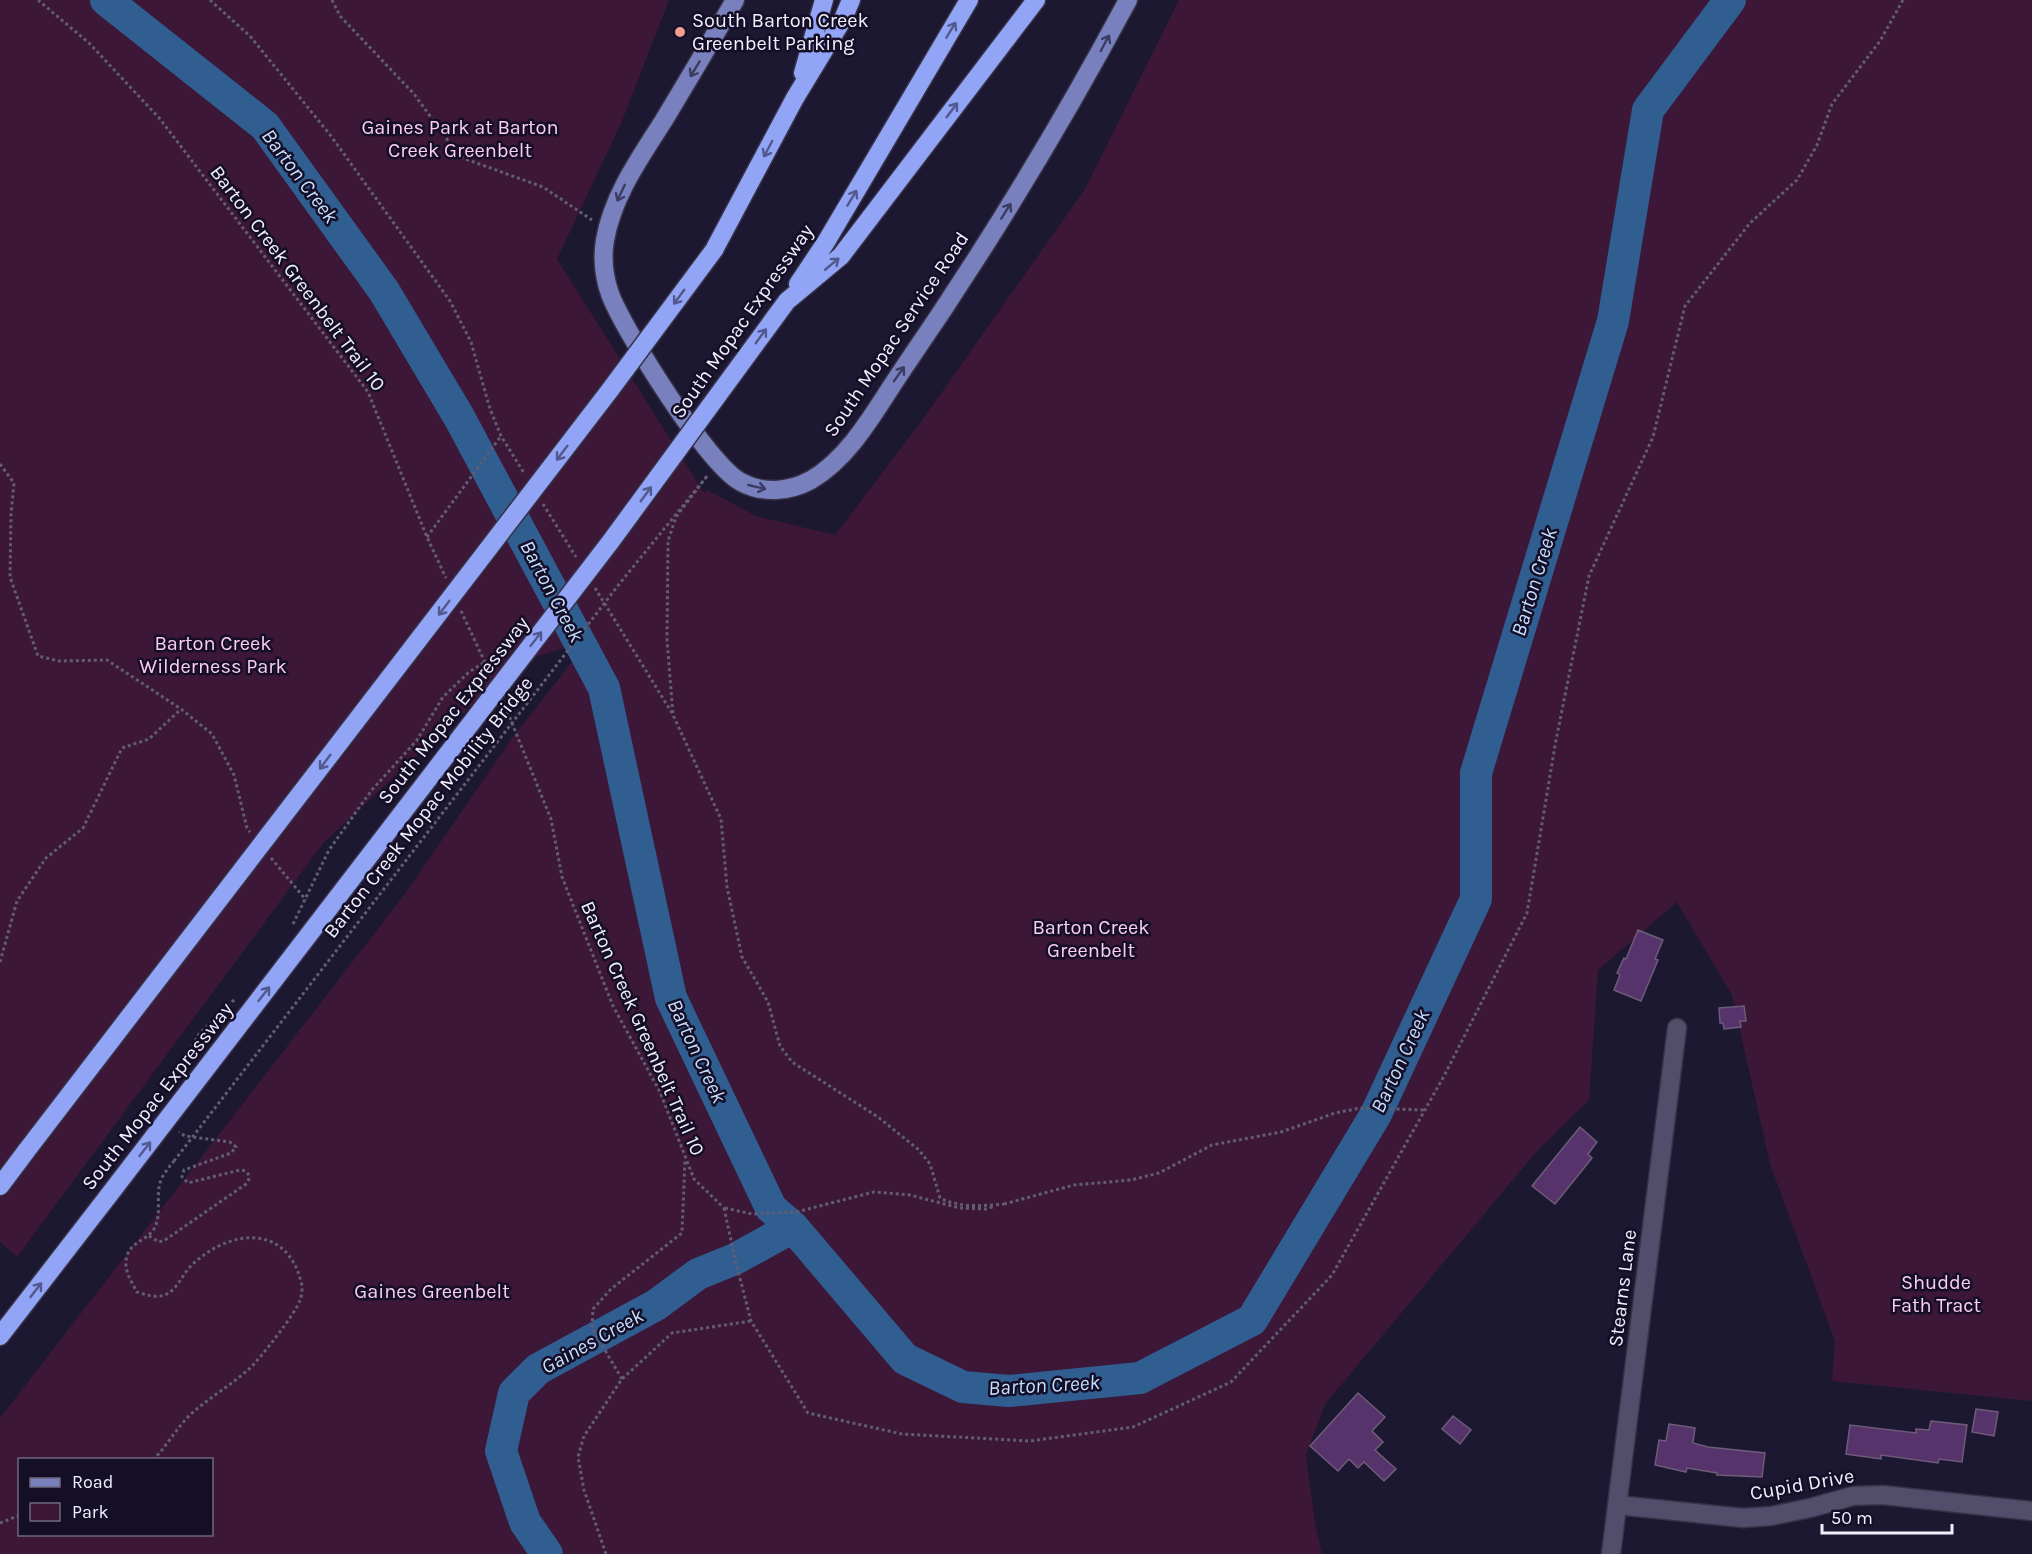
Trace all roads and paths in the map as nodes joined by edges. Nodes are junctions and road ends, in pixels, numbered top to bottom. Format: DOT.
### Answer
graph roads {
  1 [pos="38,0"];
  2 [pos="210,0"];
  3 [pos="332,0"];
  4 [pos="735,0"];
  5 [pos="824,0"];
  6 [pos="851,0"];
  7 [pos="969,0"];
  8 [pos="1036,0"];
  9 [pos="1128,0"];
  10 [pos="1903,0"];
  11 [pos="795,98"];
  12 [pos="592,220"];
  13 [pos="787,301"];
  14 [pos="0,464"];
  15 [pos="427,537"];
  16 [pos="446,579"];
  17 [pos="461,610"];
  18 [pos="485,662"];
  19 [pos="494,682"];
  20 [pos="504,703"];
  21 [pos="181,709"];
  22 [pos="254,837"];
  23 [pos="269,855"];
  24 [pos="306,900"];
  25 [pos="290,929"];
  26 [pos="0,962"];
  27 [pos="242,991"];
  28 [pos="1677,1028"];
  29 [pos="170,1087"];
  30 [pos="163,1093"];
  31 [pos="1425,1110"];
  32 [pos="152,1113"];
  33 [pos="175,1130"];
  34 [pos="686,1158"];
  35 [pos="0,1186"];
  36 [pos="1004,1204"];
  37 [pos="724,1208"];
  38 [pos="149,1236"];
  39 [pos="751,1321"];
  40 [pos="0,1336"];
  41 [pos="622,1379"];
  42 [pos="155,1458"];
  43 [pos="1617,1505"];
  44 [pos="2032,1511"];
  45 [pos="18,1516"];
  46 [pos="0,1523"];
  47 [pos="606,1554"];
  48 [pos="1611,1554"];
  1 -- 15 [label="path, Barton Creek Greenbelt Trail 10"];
  2 -- 15 [label="path"];
  3 -- 12 [label="path"];
  4 -- 9 [label="main road, South Mopac Service Road, one-way"];
  5 -- 11 [label="highway"];
  6 -- 11 [label="highway"];
  13 -- 7 [label="highway, South Mopac Expressway, one-way"];
  13 -- 8 [label="highway, one-way"];
  10 -- 31 [label="path"];
  11 -- 35 [label="highway, one-way, bridge"];
  40 -- 13 [label="highway, South Mopac Expressway, one-way, bridge"];
  14 -- 21 [label="path"];
  15 -- 16 [label="path, Barton Creek Greenbelt Trail 10"];
  17 -- 18 [label="path"];
  18 -- 19 [label="path"];
  18 -- 24 [label="path"];
  20 -- 34 [label="path, Barton Creek Greenbelt Trail 10"];
  21 -- 22 [label="path"];
  21 -- 26 [label="path"];
  23 -- 24 [label="path"];
  24 -- 25 [label="path"];
  27 -- 29 [label="path"];
  28 -- 43 [label="street, Stearns Lane"];
  30 -- 32 [label="path"];
  31 -- 36 [label="path"];
  31 -- 39 [label="path"];
  33 -- 38 [label="path"];
  34 -- 37 [label="path, Barton Creek Greenbelt Trail 10"];
  34 -- 41 [label="path"];
  36 -- 37 [label="path"];
  36 -- 38 [label="path, Barton Creek Mopac Mobility Bridge, bridge"];
  37 -- 39 [label="path"];
  38 -- 42 [label="path"];
  39 -- 41 [label="path"];
  41 -- 47 [label="path"];
  43 -- 44 [label="street, Cupid Drive"];
  43 -- 48 [label="street, Stearns Lane"];
  45 -- 46 [label="path"];
}
